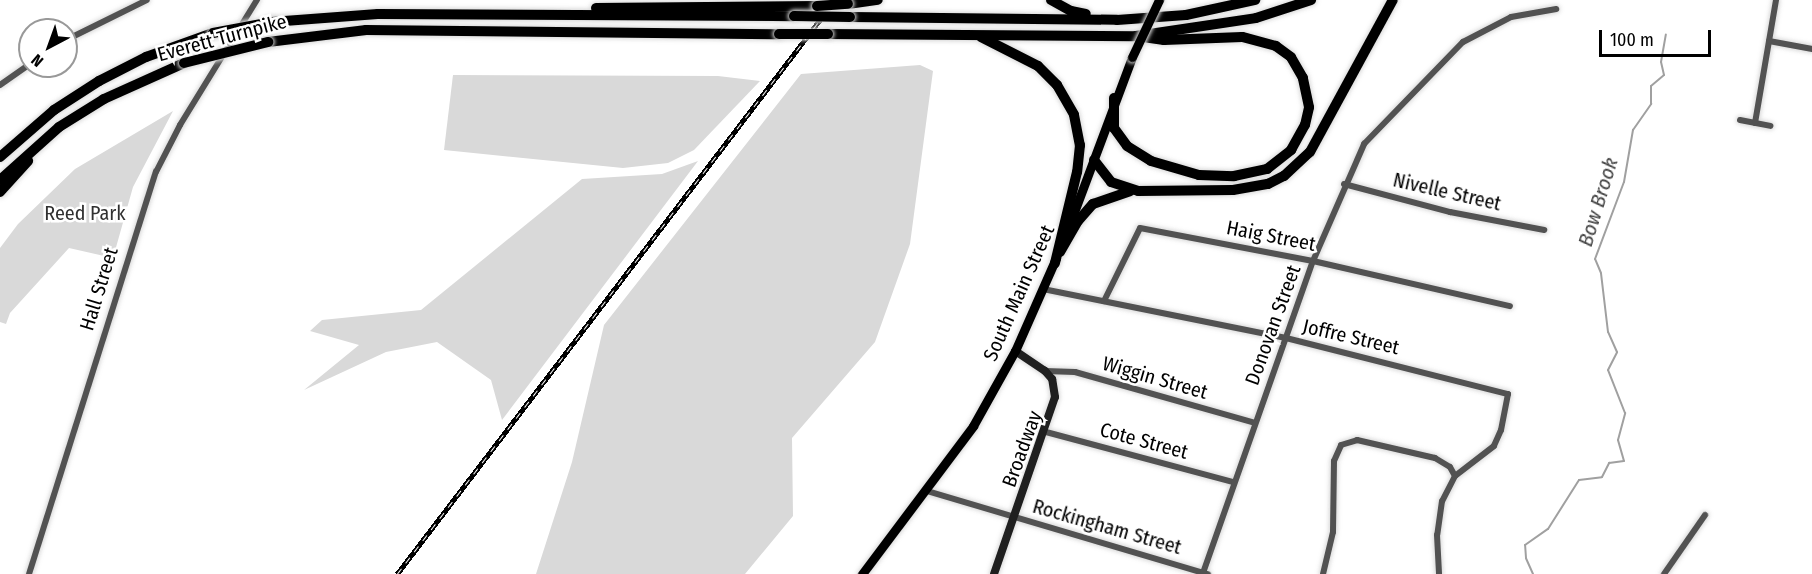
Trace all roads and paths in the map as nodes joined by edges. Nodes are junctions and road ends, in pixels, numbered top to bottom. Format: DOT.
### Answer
graph roads {
  1 [pos="147,0"];
  2 [pos="257,0"];
  3 [pos="878,0"];
  4 [pos="1051,0"];
  5 [pos="1159,0"];
  6 [pos="1255,0"];
  7 [pos="1311,0"];
  8 [pos="1394,0"];
  9 [pos="1776,0"];
  10 [pos="1556,9"];
  11 [pos="525,15"];
  12 [pos="1149,18"];
  13 [pos="78,34"];
  14 [pos="975,34"];
  15 [pos="1136,36"];
  16 [pos="1769,41"];
  17 [pos="1812,49"];
  18 [pos="18,72"];
  19 [pos="0,85"];
  20 [pos="1114,98"];
  21 [pos="1740,120"];
  22 [pos="1755,123"];
  23 [pos="1770,126"];
  24 [pos="59,127"];
  25 [pos="0,157"];
  26 [pos="1094,160"];
  27 [pos="0,180"];
  28 [pos="1344,184"];
  29 [pos="1138,190"];
  30 [pos="0,192"];
  31 [pos="1544,230"];
  32 [pos="1313,261"];
  33 [pos="1054,263"];
  34 [pos="1043,289"];
  35 [pos="1104,301"];
  36 [pos="1510,306"];
  37 [pos="1286,338"];
  38 [pos="1015,351"];
  39 [pos="1045,371"];
  40 [pos="1255,423"];
  41 [pos="1046,432"];
  42 [pos="1455,476"];
  43 [pos="1233,482"];
  44 [pos="927,491"];
  45 [pos="1705,515"];
  46 [pos="1014,518"];
  47 [pos="1206,573"];
  48 [pos="29,574"];
  49 [pos="862,574"];
  50 [pos="994,574"];
  51 [pos="1323,574"];
  52 [pos="1439,574"];
  53 [pos="1664,574"];
  1 -- 13 [label="street"];
  2 -- 48 [label="street, Hall Street"];
  3 -- 11 [label="highway, bridge"];
  4 -- 12 [label="highway"];
  5 -- 20 [label="main road, South Main Street, bridge"];
  6 -- 12 [label="highway, Everett Turnpike"];
  7 -- 15 [label="highway, Everett Turnpike"];
  8 -- 29 [label="highway"];
  9 -- 16 [label="street"];
  10 -- 28 [label="street, Donovan Street"];
  11 -- 12 [label="highway, Everett Turnpike, bridge"];
  11 -- 25 [label="highway, Everett Turnpike, bridge"];
  14 -- 15 [label="highway, Everett Turnpike"];
  14 -- 24 [label="highway, Everett Turnpike, bridge"];
  14 -- 33 [label="highway"];
  15 -- 20 [label="highway"];
  16 -- 17 [label="street"];
  16 -- 22 [label="street"];
  18 -- 19 [label="street"];
  20 -- 26 [label="main road, South Main Street"];
  21 -- 22 [label="street"];
  22 -- 23 [label="street"];
  24 -- 27 [label="highway, Everett Turnpike"];
  24 -- 30 [label="highway"];
  26 -- 29 [label="highway"];
  26 -- 33 [label="main road, South Main Street"];
  28 -- 31 [label="street, Nivelle Street"];
  28 -- 32 [label="street, Donovan Street"];
  29 -- 33 [label="highway"];
  32 -- 35 [label="street, Haig Street"];
  32 -- 36 [label="street, Haig Street"];
  32 -- 37 [label="street, Donovan Street"];
  33 -- 34 [label="main road, South Main Street"];
  34 -- 35 [label="street, Joffre Street"];
  34 -- 38 [label="main road, South Main Street"];
  35 -- 37 [label="street, Joffre Street"];
  37 -- 40 [label="street, Donovan Street"];
  37 -- 42 [label="street, Joffre Street"];
  38 -- 39 [label="street"];
  38 -- 44 [label="main road, South Main Street"];
  39 -- 40 [label="street, Wiggin Street"];
  39 -- 41 [label="street, Broadway"];
  40 -- 43 [label="street, Donovan Street"];
  41 -- 43 [label="street, Cote Street"];
  41 -- 46 [label="street, Broadway"];
  42 -- 51 [label="street"];
  42 -- 52 [label="street"];
  43 -- 47 [label="street, Donovan Street"];
  44 -- 46 [label="street, Rockingham Street"];
  44 -- 49 [label="main road, South Main Street"];
  45 -- 53 [label="street"];
  46 -- 47 [label="street, Rockingham Street"];
  46 -- 50 [label="street, Broadway"];
}
